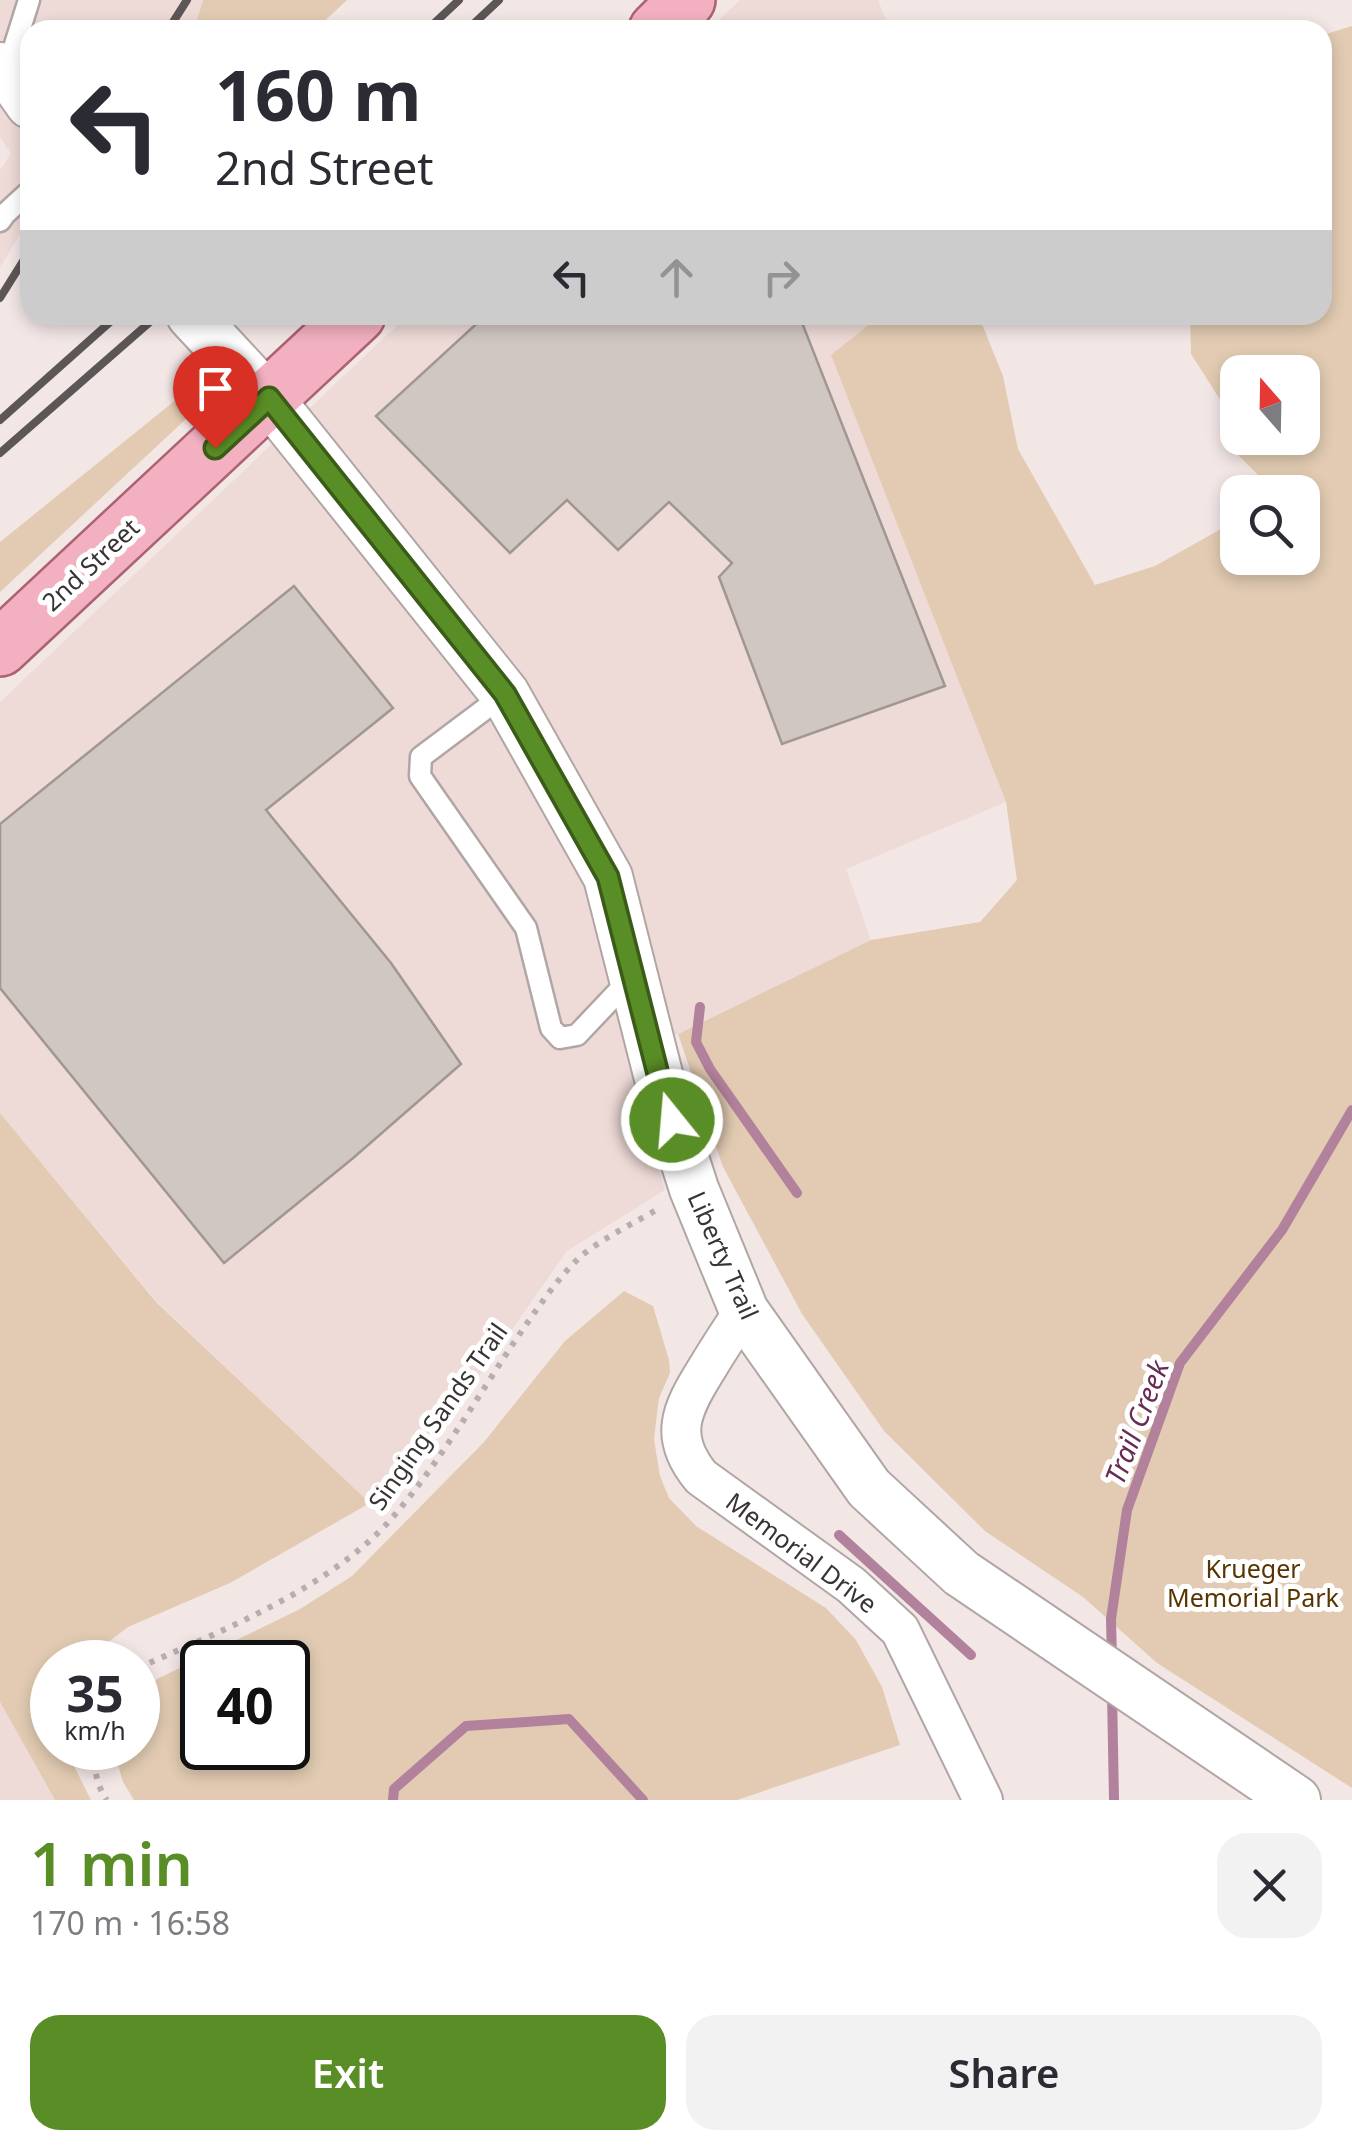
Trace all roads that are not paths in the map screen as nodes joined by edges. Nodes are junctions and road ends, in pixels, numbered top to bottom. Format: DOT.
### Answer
graph roads {
  1 [pos="687,0"];
  2 [pos="667,20"];
  3 [pos="20,43"];
  4 [pos="12,81"];
  5 [pos="20,201"];
  6 [pos="0,222"];
  7 [pos="200,325"];
  8 [pos="346,325"];
  9 [pos="269,398"];
  10 [pos="0,648"];
  11 [pos="505,694"];
  12 [pos="633,976"];
  13 [pos="744,1310"];
  14 [pos="1288,1795"];
  15 [pos="984,1800"];
  1 -- 2 [label="main road"];
  3 -- 4 [label="lane"];
  5 -- 6 [label="lane"];
  7 -- 9 [label="street, Liberty Trail"];
  8 -- 9 [label="main road, 2nd Street"];
  9 -- 10 [label="main road, 2nd Street"];
  9 -- 11 [label="street, Liberty Trail"];
  11 -- 12 [label="street, Liberty Trail"];
  11 -- 12 [label="lane"];
  12 -- 13 [label="street, Liberty Trail"];
  13 -- 14 [label="street, Liberty Trail"];
  13 -- 15 [label="street, Memorial Drive"];
}
